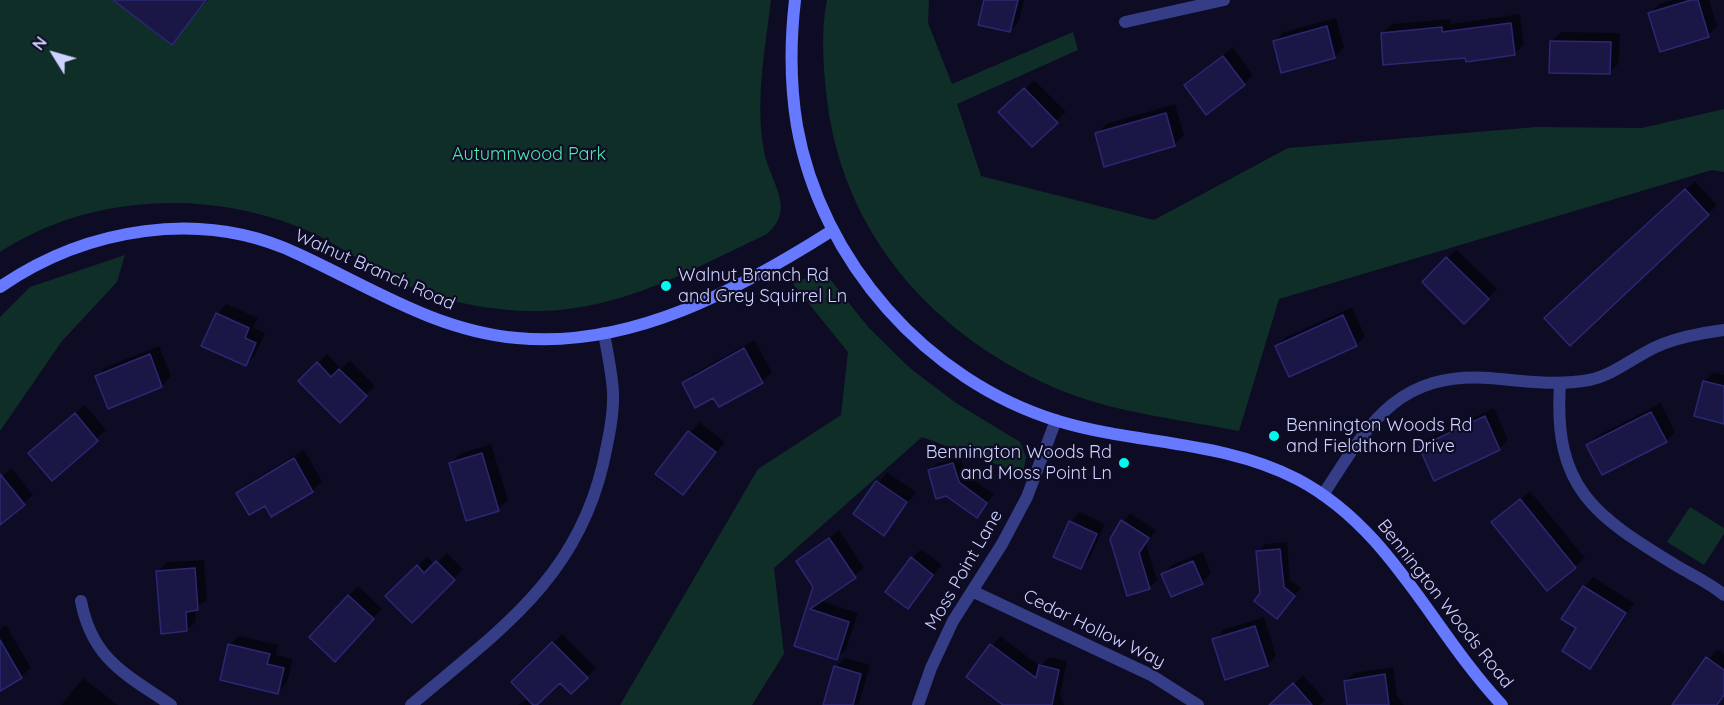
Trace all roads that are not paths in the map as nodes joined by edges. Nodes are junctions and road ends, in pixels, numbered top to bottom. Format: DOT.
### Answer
graph roads {
  1 [pos="795,0"];
  2 [pos="1224,0"];
  3 [pos="1125,22"];
  4 [pos="833,230"];
  5 [pos="0,287"];
  6 [pos="1724,330"];
  7 [pos="604,333"];
  8 [pos="1560,384"];
  9 [pos="1056,420"];
  10 [pos="1323,495"];
  11 [pos="972,591"];
  12 [pos="1724,595"];
  13 [pos="81,601"];
  14 [pos="171,705"];
  15 [pos="411,705"];
  16 [pos="918,705"];
  17 [pos="1198,705"];
  18 [pos="1502,705"];
  1 -- 4 [label="street, Bennington Woods Road"];
  2 -- 3 [label="street"];
  4 -- 7 [label="street, Walnut Branch Road"];
  4 -- 9 [label="street, Bennington Woods Road"];
  5 -- 7 [label="street, Walnut Branch Road"];
  6 -- 8 [label="street"];
  7 -- 15 [label="street"];
  8 -- 10 [label="street"];
  8 -- 12 [label="street"];
  9 -- 10 [label="street, Bennington Woods Road"];
  9 -- 11 [label="street, Moss Point Lane"];
  10 -- 18 [label="street, Bennington Woods Road"];
  11 -- 16 [label="street, Moss Point Lane"];
  11 -- 17 [label="street, Cedar Hollow Way"];
  13 -- 14 [label="street"];
}
